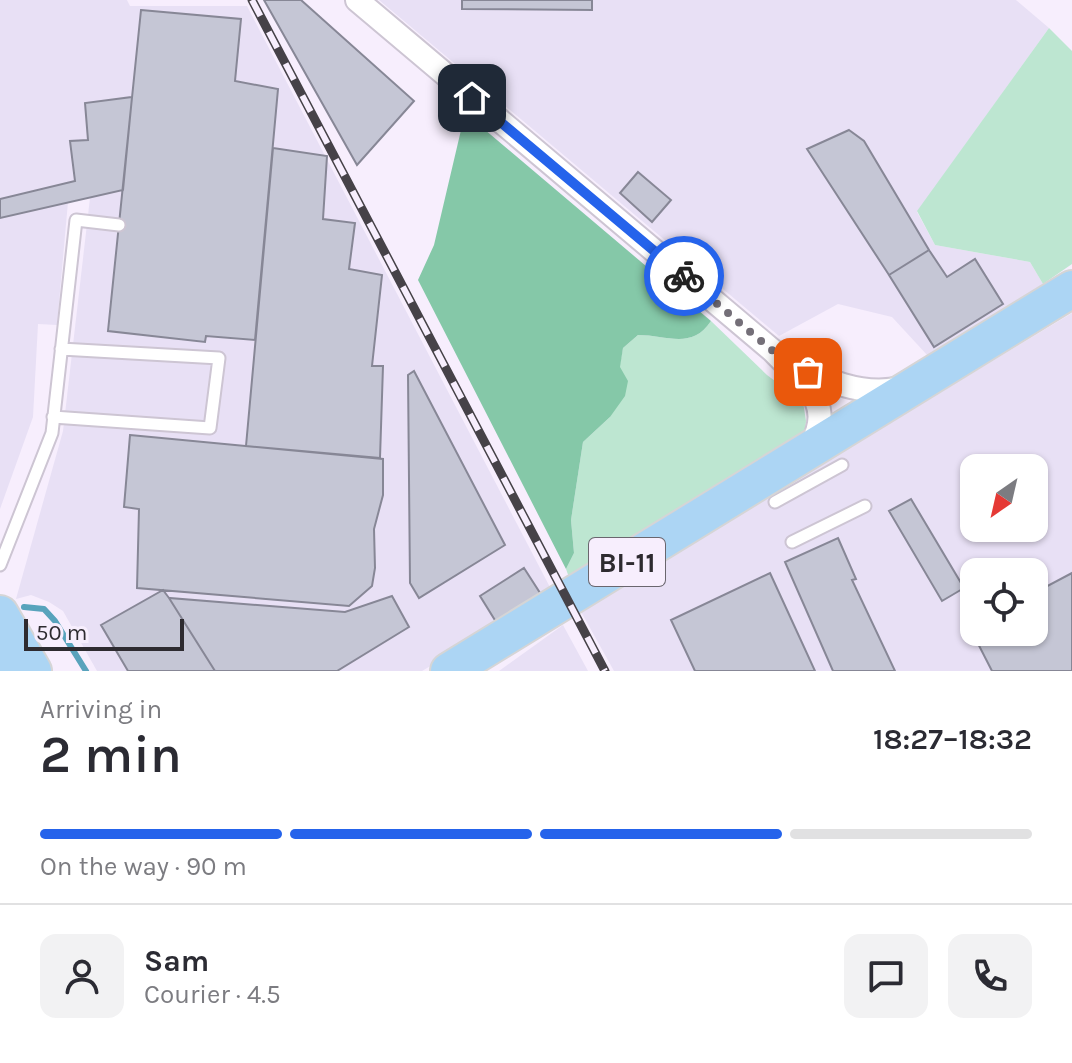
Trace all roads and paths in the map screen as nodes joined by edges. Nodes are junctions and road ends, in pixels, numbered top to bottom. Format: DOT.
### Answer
graph roads {
  1 [pos="357,0"];
  2 [pos="119,225"];
  3 [pos="1072,289"];
  4 [pos="61,349"];
  5 [pos="773,351"];
  6 [pos="922,383"];
  7 [pos="53,417"];
  8 [pos="806,455"];
  9 [pos="842,465"];
  10 [pos="775,502"];
  11 [pos="865,506"];
  12 [pos="792,542"];
  13 [pos="0,565"];
  14 [pos="0,614"];
  15 [pos="0,664"];
  16 [pos="3,671"];
  17 [pos="33,671"];
  18 [pos="449,671"];
  1 -- 5 [label="street"];
  2 -- 4 [label="lane"];
  3 -- 6 [label="main road, BI-11"];
  4 -- 7 [label="lane"];
  4 -- 7 [label="lane"];
  5 -- 6 [label="street"];
  5 -- 8 [label="street"];
  6 -- 8 [label="main road, BI-11"];
  7 -- 13 [label="lane"];
  8 -- 18 [label="main road, BI-11"];
  9 -- 10 [label="lane"];
  11 -- 12 [label="lane"];
  14 -- 17 [label="main road"];
  15 -- 16 [label="main road"];
}
